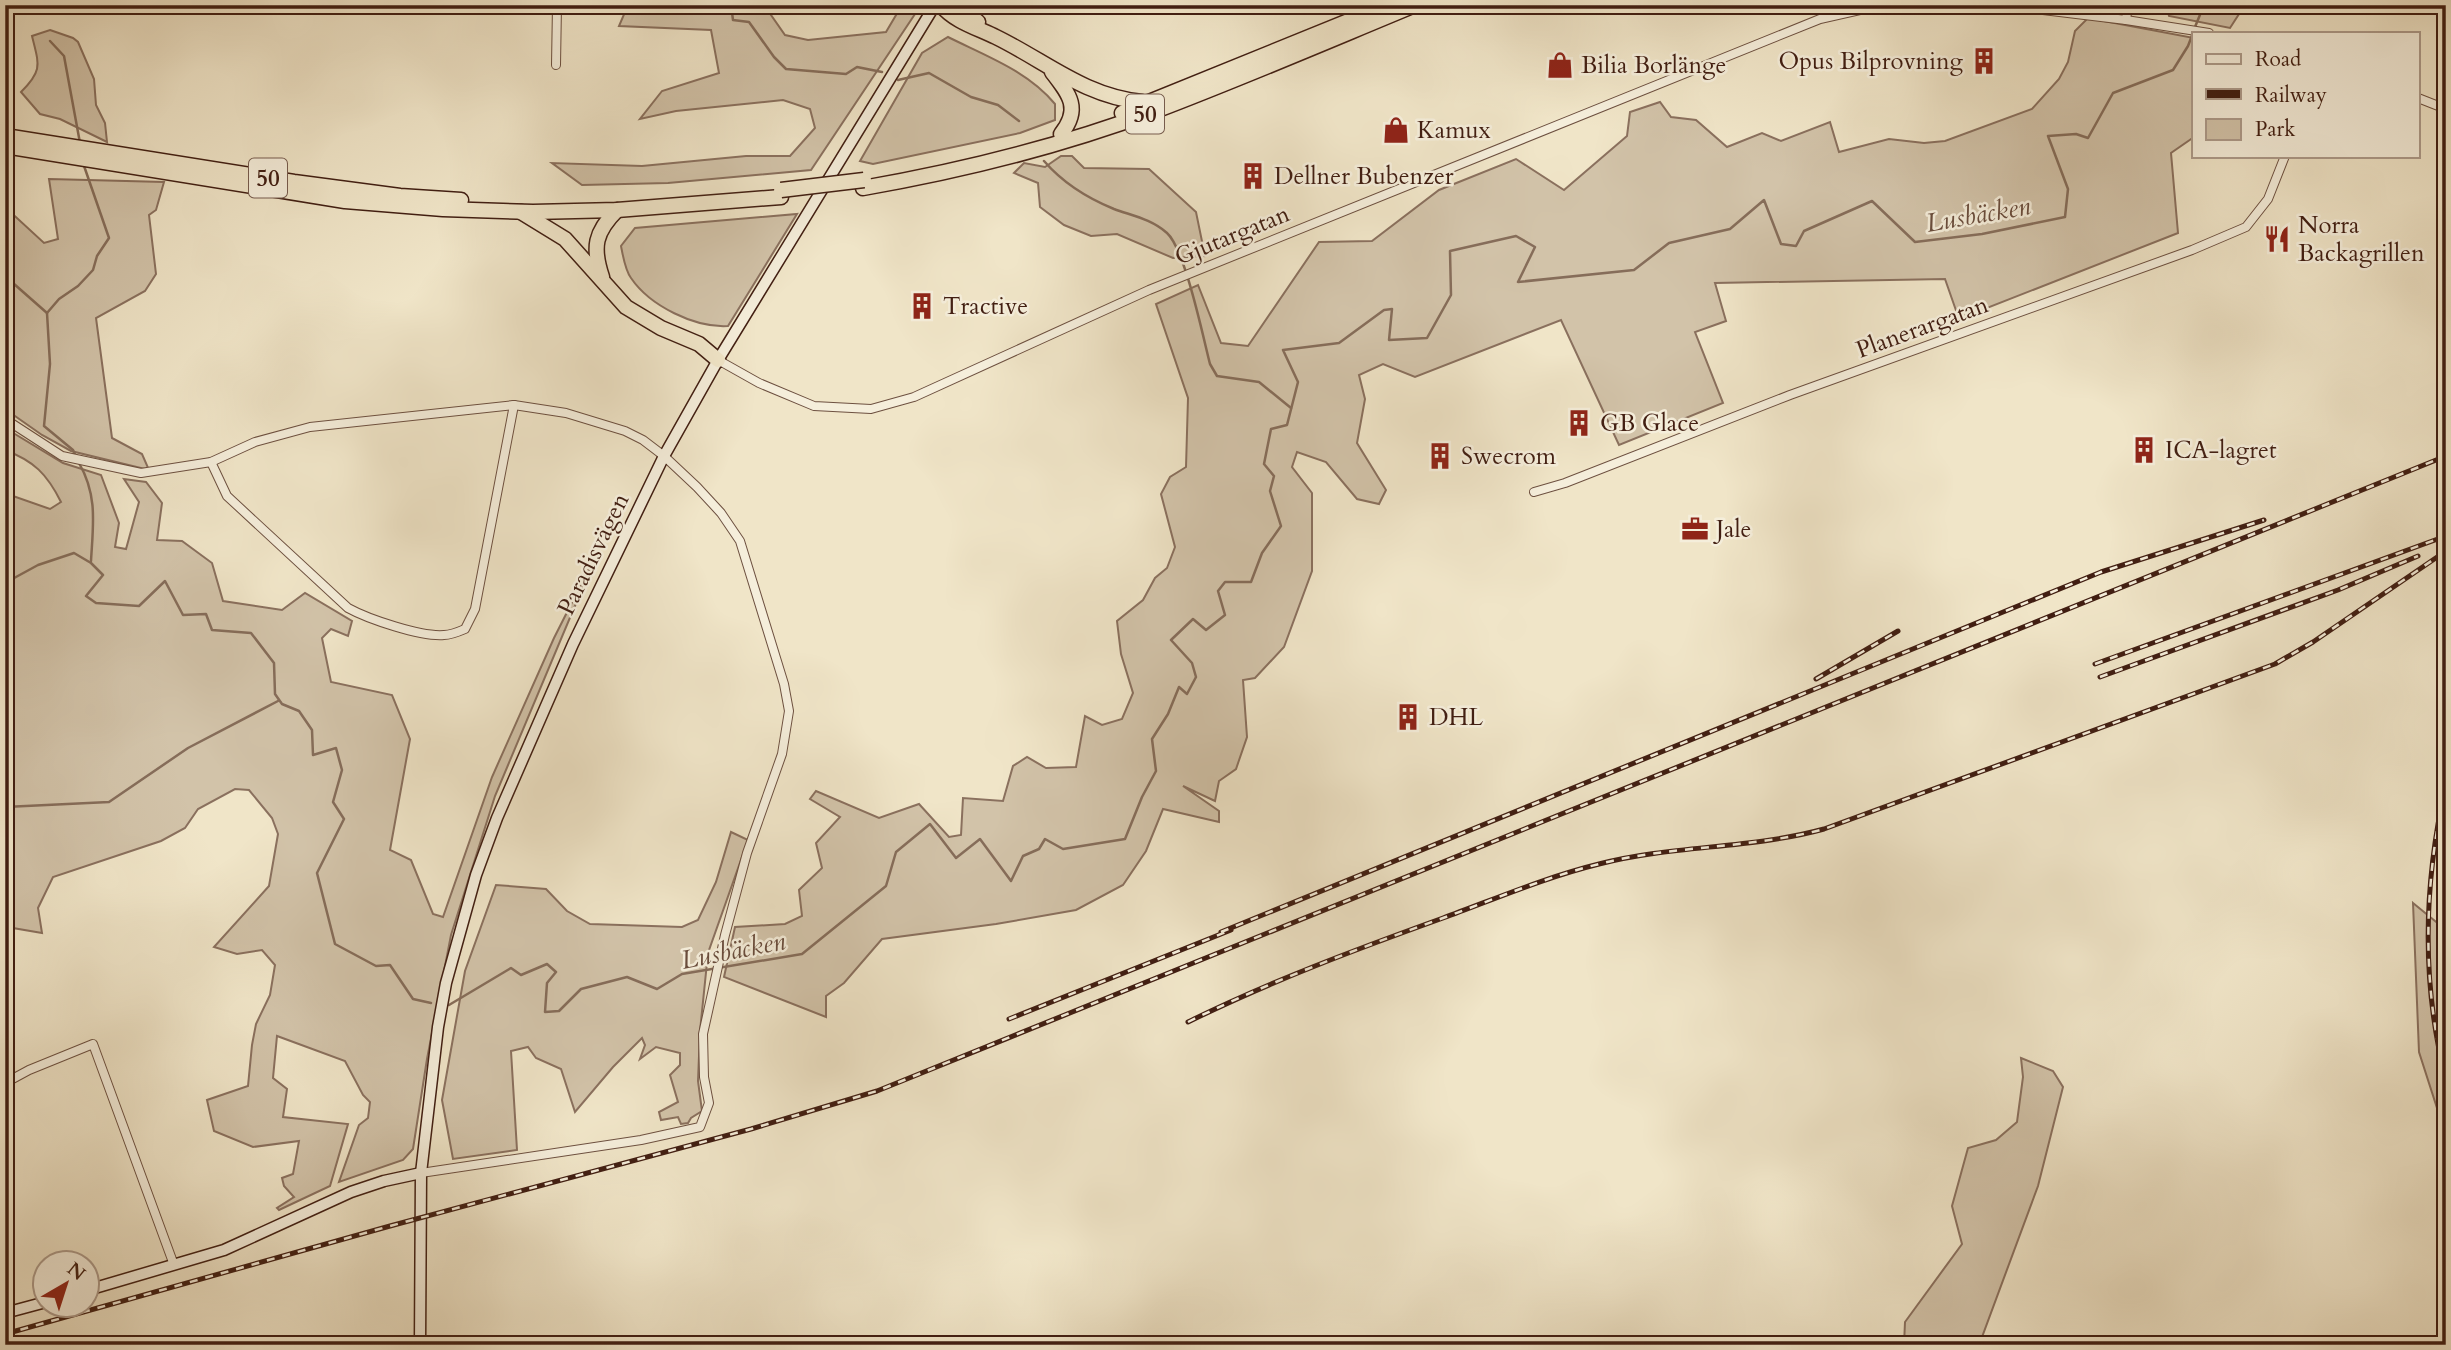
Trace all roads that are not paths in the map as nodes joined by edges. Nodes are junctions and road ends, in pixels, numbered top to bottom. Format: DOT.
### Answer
graph roads {
  1 [pos="557,5"];
  2 [pos="935,5"];
  3 [pos="941,5"];
  4 [pos="955,5"];
  5 [pos="1388,5"];
  6 [pos="1415,5"];
  7 [pos="1882,5"];
  8 [pos="2002,5"];
  9 [pos="2128,5"];
  10 [pos="2126,20"];
  11 [pos="2203,32"];
  12 [pos="999,38"];
  13 [pos="556,65"];
  14 [pos="1049,69"];
  15 [pos="2420,98"];
  16 [pos="1147,103"];
  17 [pos="2446,109"];
  18 [pos="1061,134"];
  19 [pos="5,136"];
  20 [pos="5,146"];
  21 [pos="2284,158"];
  22 [pos="863,184"];
  23 [pos="781,194"];
  24 [pos="617,210"];
  25 [pos="520,211"];
  26 [pos="605,285"];
  27 [pos="718,360"];
  28 [pos="513,405"];
  29 [pos="5,419"];
  30 [pos="664,456"];
  31 [pos="211,462"];
  32 [pos="1534,492"];
  33 [pos="5,1083"];
  34 [pos="421,1173"];
  35 [pos="174,1265"];
  36 [pos="102,1286"];
  37 [pos="32,1305"];
  38 [pos="5,1313"];
  39 [pos="420,1345"];
  1 -- 13 [label="street"];
  2 -- 27 [label="street, Paradisvägen"];
  3 -- 12 [label="highway"];
  4 -- 12 [label="highway"];
  5 -- 16 [label="highway, 50"];
  6 -- 22 [label="highway, 50"];
  7 -- 27 [label="street, Gjutargatan"];
  8 -- 10 [label="street"];
  9 -- 10 [label="street"];
  10 -- 11 [label="street"];
  12 -- 14 [label="highway"];
  14 -- 16 [label="highway"];
  14 -- 18 [label="highway"];
  15 -- 17 [label="street"];
  16 -- 18 [label="highway, 50"];
  18 -- 22 [label="highway, 50"];
  19 -- 23 [label="highway, 50"];
  20 -- 25 [label="highway, 50"];
  21 -- 32 [label="street, Planerargatan"];
  22 -- 23 [label="highway, 50"];
  23 -- 24 [label="highway, 50"];
  24 -- 25 [label="highway, 50"];
  24 -- 26 [label="highway"];
  25 -- 26 [label="highway"];
  26 -- 27 [label="highway"];
  27 -- 30 [label="street, Paradisvägen"];
  28 -- 30 [label="street"];
  28 -- 31 [label="street"];
  28 -- 31 [label="street"];
  29 -- 31 [label="street"];
  30 -- 34 [label="street, Paradisvägen"];
  30 -- 34 [label="street"];
  33 -- 35 [label="street"];
  34 -- 35 [label="street"];
  34 -- 39 [label="street, Paradisvägen"];
  35 -- 36 [label="street"];
  37 -- 38 [label="street"];
}
